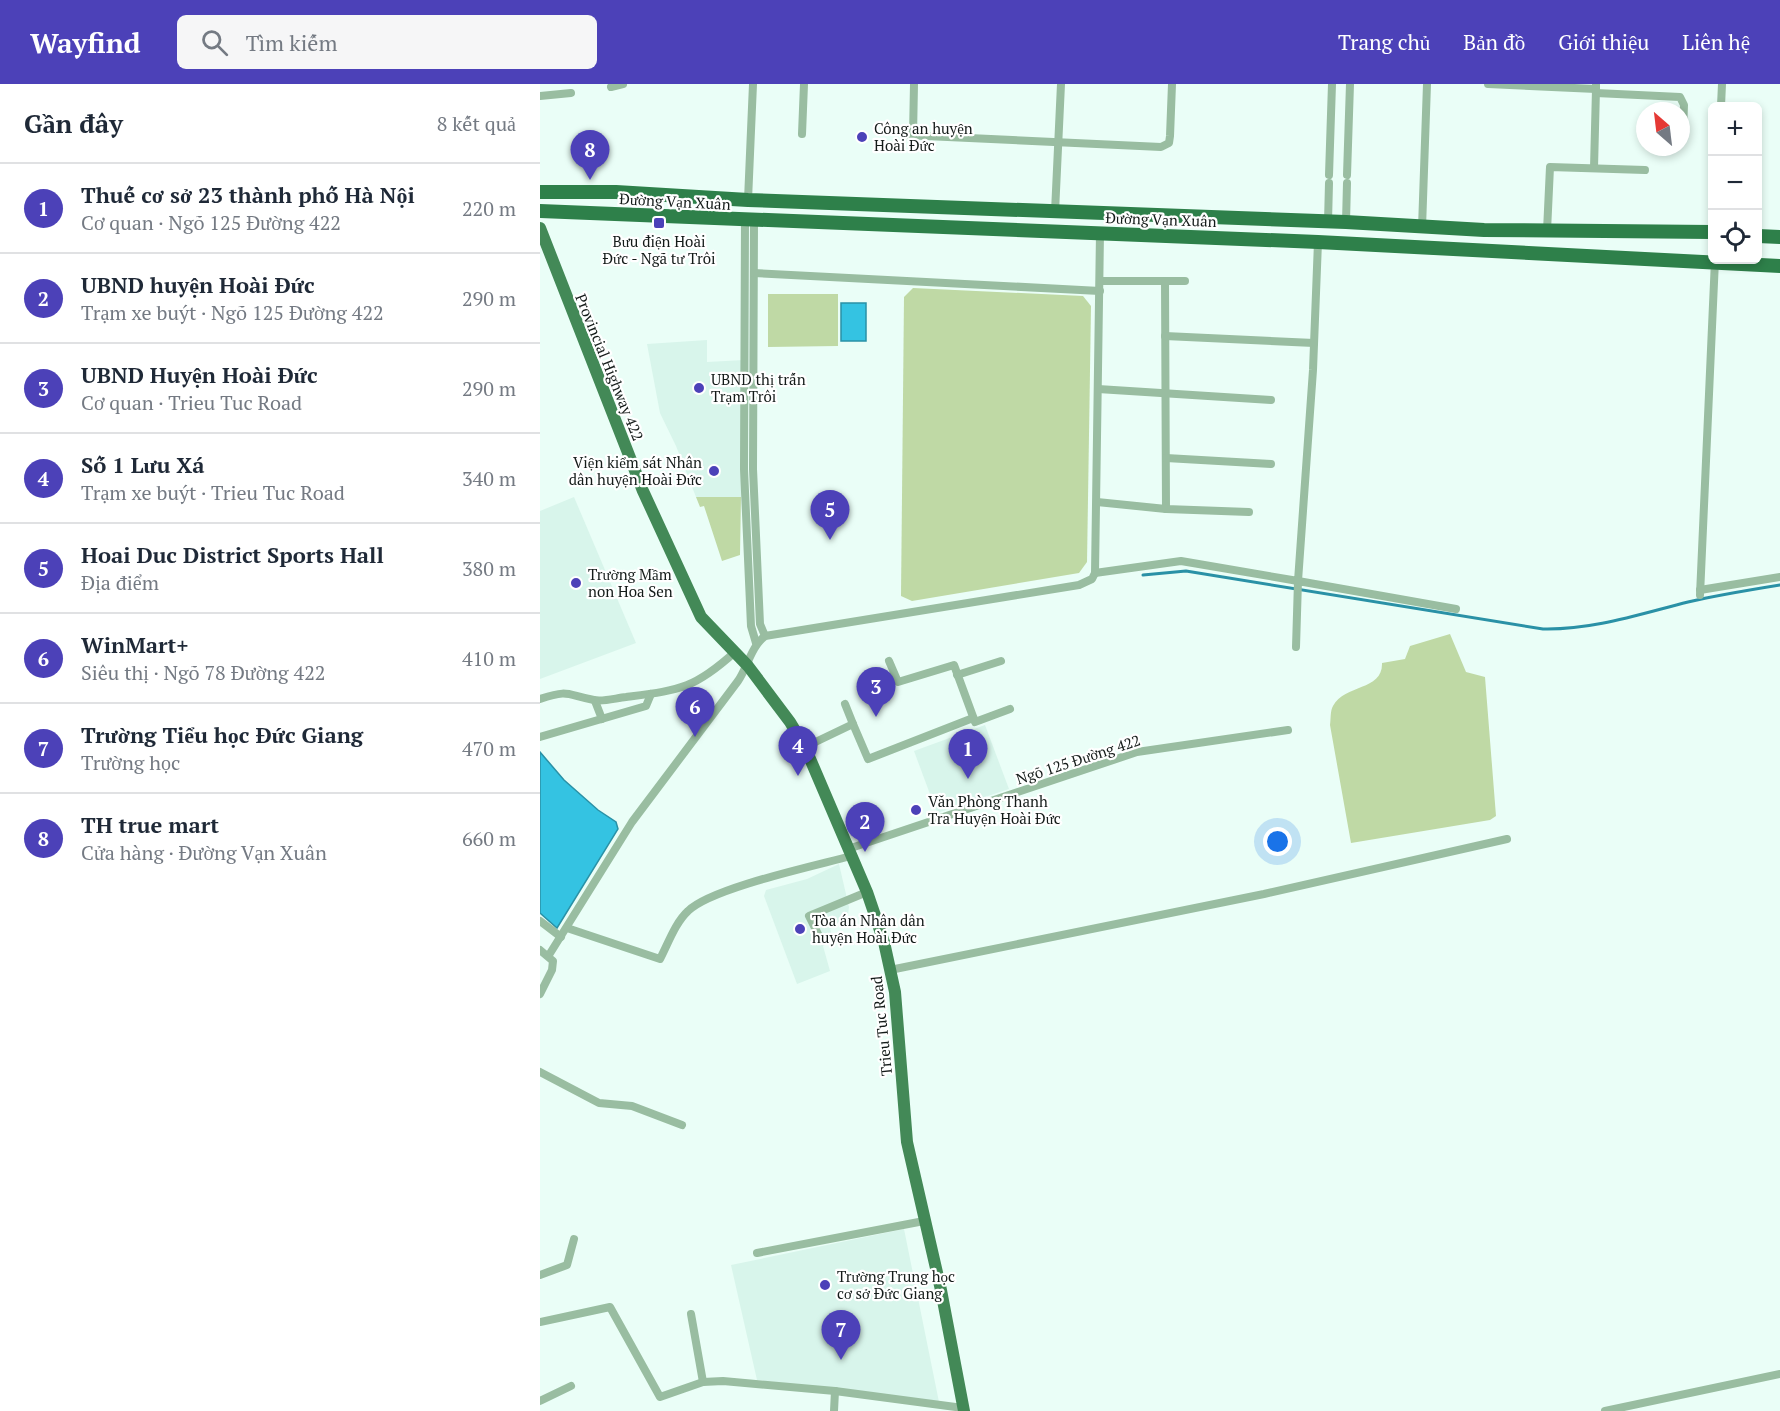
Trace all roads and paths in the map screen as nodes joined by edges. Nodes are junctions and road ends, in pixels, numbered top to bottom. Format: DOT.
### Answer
graph roads {
  1 [pos="622,84"];
  2 [pos="753,84"];
  3 [pos="804,84"];
  4 [pos="914,84"];
  5 [pos="1061,84"];
  6 [pos="1172,84"];
  7 [pos="1332,84"];
  8 [pos="1350,84"];
  9 [pos="1427,84"];
  10 [pos="1488,84"];
  11 [pos="1722,84"];
  12 [pos="611,87"];
  13 [pos="1596,88"];
  14 [pos="571,93"];
  15 [pos="540,96"];
  16 [pos="1682,102"];
  17 [pos="1721,102"];
  18 [pos="802,134"];
  19 [pos="1058,143"];
  20 [pos="1594,168"];
  21 [pos="1645,170"];
  22 [pos="540,192"];
  23 [pos="748,200"];
  24 [pos="923,206"];
  25 [pos="540,211"];
  26 [pos="1055,212"];
  27 [pos="749,220"];
  28 [pos="1328,222"];
  29 [pos="1346,222"];
  30 [pos="923,227"];
  31 [pos="540,228"];
  32 [pos="1422,228"];
  33 [pos="1547,231"];
  34 [pos="1708,232"];
  35 [pos="1100,233"];
  36 [pos="1762,236"];
  37 [pos="1780,237"];
  38 [pos="1318,242"];
  39 [pos="1708,261"];
  40 [pos="1715,264"];
  41 [pos="1754,264"];
  42 [pos="1780,266"];
  43 [pos="754,273"];
  44 [pos="1100,281"];
  45 [pos="1165,281"];
  46 [pos="1185,281"];
  47 [pos="1100,291"];
  48 [pos="1165,336"];
  49 [pos="1314,342"];
  50 [pos="1098,389"];
  51 [pos="1165,392"];
  52 [pos="1271,400"];
  53 [pos="1166,458"];
  54 [pos="1271,464"];
  55 [pos="1096,502"];
  56 [pos="1166,509"];
  57 [pos="1249,512"];
  58 [pos="1095,573"];
  59 [pos="1780,577"];
  60 [pos="1298,581"];
  61 [pos="1456,609"];
  62 [pos="765,636"];
  63 [pos="756,643"];
  64 [pos="1296,647"];
  65 [pos="735,652"];
  66 [pos="889,661"];
  67 [pos="1001,661"];
  68 [pos="748,666"];
  69 [pos="957,675"];
  70 [pos="651,694"];
  71 [pos="540,699"];
  72 [pos="596,701"];
  73 [pos="846,704"];
  74 [pos="1010,709"];
  75 [pos="973,718"];
  76 [pos="602,719"];
  77 [pos="853,724"];
  78 [pos="1288,730"];
  79 [pos="540,737"];
  80 [pos="805,747"];
  81 [pos="1507,839"];
  82 [pos="849,852"];
  83 [pos="867,892"];
  84 [pos="540,921"];
  85 [pos="567,928"];
  86 [pos="561,937"];
  87 [pos="820,938"];
  88 [pos="540,950"];
  89 [pos="549,955"];
  90 [pos="890,970"];
  91 [pos="540,993"];
  92 [pos="540,1072"];
  93 [pos="682,1125"];
  94 [pos="924,1221"];
  95 [pos="574,1239"];
  96 [pos="757,1253"];
  97 [pos="540,1275"];
  98 [pos="691,1314"];
  99 [pos="540,1322"];
  100 [pos="1780,1374"];
  101 [pos="704,1382"];
  102 [pos="571,1386"];
  103 [pos="835,1391"];
  104 [pos="540,1401"];
  105 [pos="963,1410"];
  106 [pos="834,1411"];
  107 [pos="1605,1411"];
  1 -- 12 [label="street"];
  2 -- 23 [label="street"];
  3 -- 18 [label="street"];
  4 -- 19 [label="street"];
  5 -- 19 [label="street"];
  6 -- 19 [label="street"];
  7 -- 28 [label="street"];
  8 -- 29 [label="street"];
  9 -- 32 [label="street"];
  10 -- 13 [label="street"];
  11 -- 17 [label="street"];
  13 -- 16 [label="street"];
  13 -- 20 [label="street"];
  14 -- 15 [label="street"];
  19 -- 26 [label="street"];
  20 -- 21 [label="street"];
  20 -- 33 [label="street"];
  22 -- 23 [label="highway, Đường Vạn Xuân"];
  23 -- 24 [label="highway, Đường Vạn Xuân"];
  24 -- 26 [label="highway, Đường Vạn Xuân"];
  24 -- 30 [label="highway"];
  25 -- 27 [label="highway, Đường Vạn Xuân"];
  26 -- 28 [label="highway, Đường Vạn Xuân"];
  27 -- 30 [label="highway, Đường Vạn Xuân"];
  27 -- 43 [label="street"];
  27 -- 63 [label="street"];
  28 -- 29 [label="highway, Đường Vạn Xuân"];
  29 -- 32 [label="highway, Đường Vạn Xuân"];
  30 -- 35 [label="highway, Đường Vạn Xuân"];
  31 -- 65 [label="main road, Provincial Highway 422"];
  32 -- 33 [label="highway, Đường Vạn Xuân"];
  33 -- 34 [label="highway, Đường Vạn Xuân"];
  35 -- 38 [label="highway, Đường Vạn Xuân"];
  35 -- 44 [label="street"];
  36 -- 37 [label="highway"];
  38 -- 39 [label="highway, Đường Vạn Xuân"];
  38 -- 49 [label="street"];
  40 -- 59 [label="street"];
  41 -- 42 [label="highway, Đường Vạn Xuân"];
  43 -- 47 [label="street"];
  43 -- 62 [label="street"];
  44 -- 45 [label="street"];
  44 -- 47 [label="street"];
  45 -- 46 [label="street"];
  45 -- 48 [label="street"];
  47 -- 50 [label="street"];
  48 -- 49 [label="street"];
  48 -- 51 [label="street"];
  49 -- 60 [label="street"];
  50 -- 51 [label="street"];
  50 -- 55 [label="street"];
  51 -- 52 [label="street"];
  51 -- 53 [label="street"];
  53 -- 54 [label="street"];
  53 -- 56 [label="street"];
  55 -- 56 [label="street"];
  55 -- 58 [label="street"];
  56 -- 57 [label="street"];
  58 -- 60 [label="street"];
  58 -- 62 [label="street"];
  60 -- 61 [label="street"];
  60 -- 64 [label="street"];
  62 -- 63 [label="street"];
  63 -- 68 [label="street"];
  65 -- 68 [label="main road, Provincial Highway 422"];
  65 -- 70 [label="street"];
  66 -- 69 [label="street"];
  67 -- 69 [label="street"];
  68 -- 80 [label="main road, Trieu Tuc Road"];
  68 -- 85 [label="street"];
  69 -- 75 [label="street"];
  70 -- 72 [label="street"];
  70 -- 76 [label="street"];
  71 -- 72 [label="street"];
  72 -- 76 [label="street"];
  73 -- 77 [label="street"];
  74 -- 75 [label="street"];
  75 -- 77 [label="street"];
  76 -- 79 [label="street"];
  77 -- 80 [label="street"];
  78 -- 82 [label="street, Ngõ 125 Đường 422"];
  80 -- 82 [label="main road, Trieu Tuc Road"];
  81 -- 90 [label="street"];
  82 -- 83 [label="main road, Trieu Tuc Road"];
  82 -- 85 [label="street, Ngõ 125 Đường 422"];
  83 -- 87 [label="street"];
  83 -- 90 [label="main road, Trieu Tuc Road"];
  84 -- 86 [label="street"];
  85 -- 86 [label="street"];
  86 -- 89 [label="street"];
  88 -- 89 [label="street"];
  89 -- 91 [label="street"];
  90 -- 94 [label="main road, Trieu Tuc Road"];
  92 -- 93 [label="street"];
  94 -- 96 [label="street"];
  94 -- 105 [label="main road, Trieu Tuc Road"];
  95 -- 97 [label="street"];
  98 -- 101 [label="street"];
  99 -- 101 [label="street"];
  100 -- 107 [label="street"];
  101 -- 103 [label="street"];
  102 -- 104 [label="street"];
  103 -- 105 [label="street"];
  103 -- 106 [label="street"];
}
